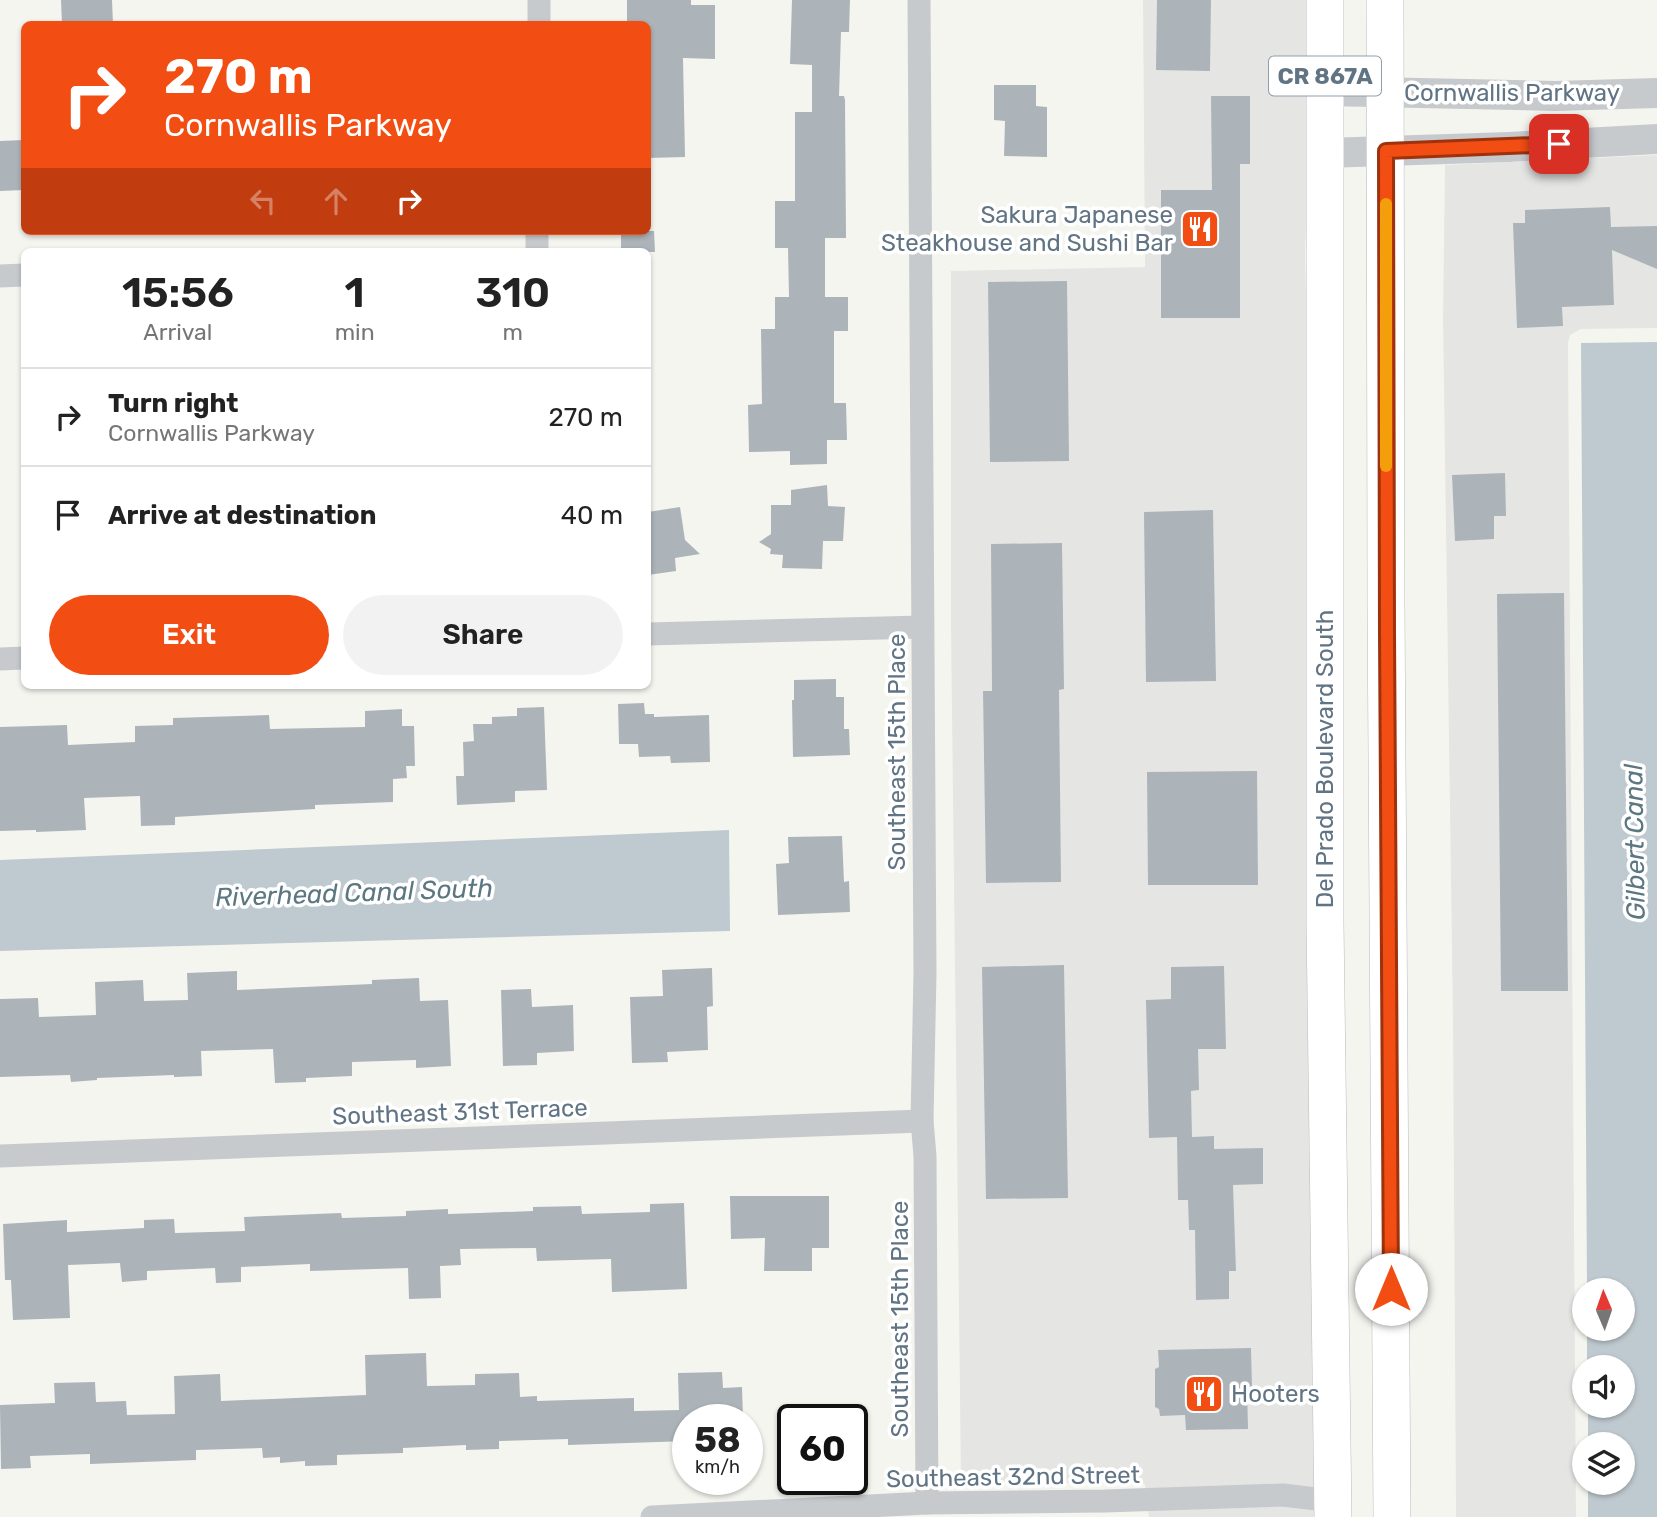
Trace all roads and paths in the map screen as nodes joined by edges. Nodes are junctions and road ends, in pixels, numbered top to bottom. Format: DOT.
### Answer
graph roads {
  1 [pos="539,0"];
  2 [pos="919,0"];
  3 [pos="1325,0"];
  4 [pos="1385,0"];
  5 [pos="539,21"];
  6 [pos="1325,91"];
  7 [pos="1385,92"];
  8 [pos="1657,93"];
  9 [pos="1657,139"];
  10 [pos="1386,151"];
  11 [pos="1325,153"];
  12 [pos="0,275"];
  13 [pos="21,275"];
  14 [pos="922,626"];
  15 [pos="651,634"];
  16 [pos="21,658"];
  17 [pos="0,659"];
  18 [pos="922,1121"];
  19 [pos="0,1156"];
  20 [pos="928,1503"];
  21 [pos="1337,1512"];
  22 [pos="652,1517"];
  23 [pos="1392,1517"];
  1 -- 5 [label="street"];
  2 -- 14 [label="street, Southeast 15th Place"];
  3 -- 6 [label="main road, Del Prado Boulevard South / CR 867A"];
  4 -- 7 [label="main road, CR 867A"];
  6 -- 7 [label="street, Cornwallis Parkway"];
  6 -- 11 [label="main road, Del Prado Boulevard South / CR 867A"];
  7 -- 8 [label="street, Cornwallis Parkway"];
  7 -- 10 [label="main road, CR 867A"];
  9 -- 10 [label="street, Cornwallis Parkway"];
  10 -- 11 [label="street, Cornwallis Parkway"];
  10 -- 23 [label="main road, CR 867A"];
  11 -- 21 [label="main road, Del Prado Boulevard South / CR 867A"];
  12 -- 13 [label="street"];
  14 -- 15 [label="street"];
  14 -- 18 [label="street, Southeast 15th Place"];
  16 -- 17 [label="street"];
  18 -- 19 [label="street, Southeast 31st Terrace"];
  18 -- 20 [label="street, Southeast 15th Place"];
  20 -- 21 [label="street, Southeast 32nd Street"];
  20 -- 22 [label="street, Southeast 32nd Street"];
}
